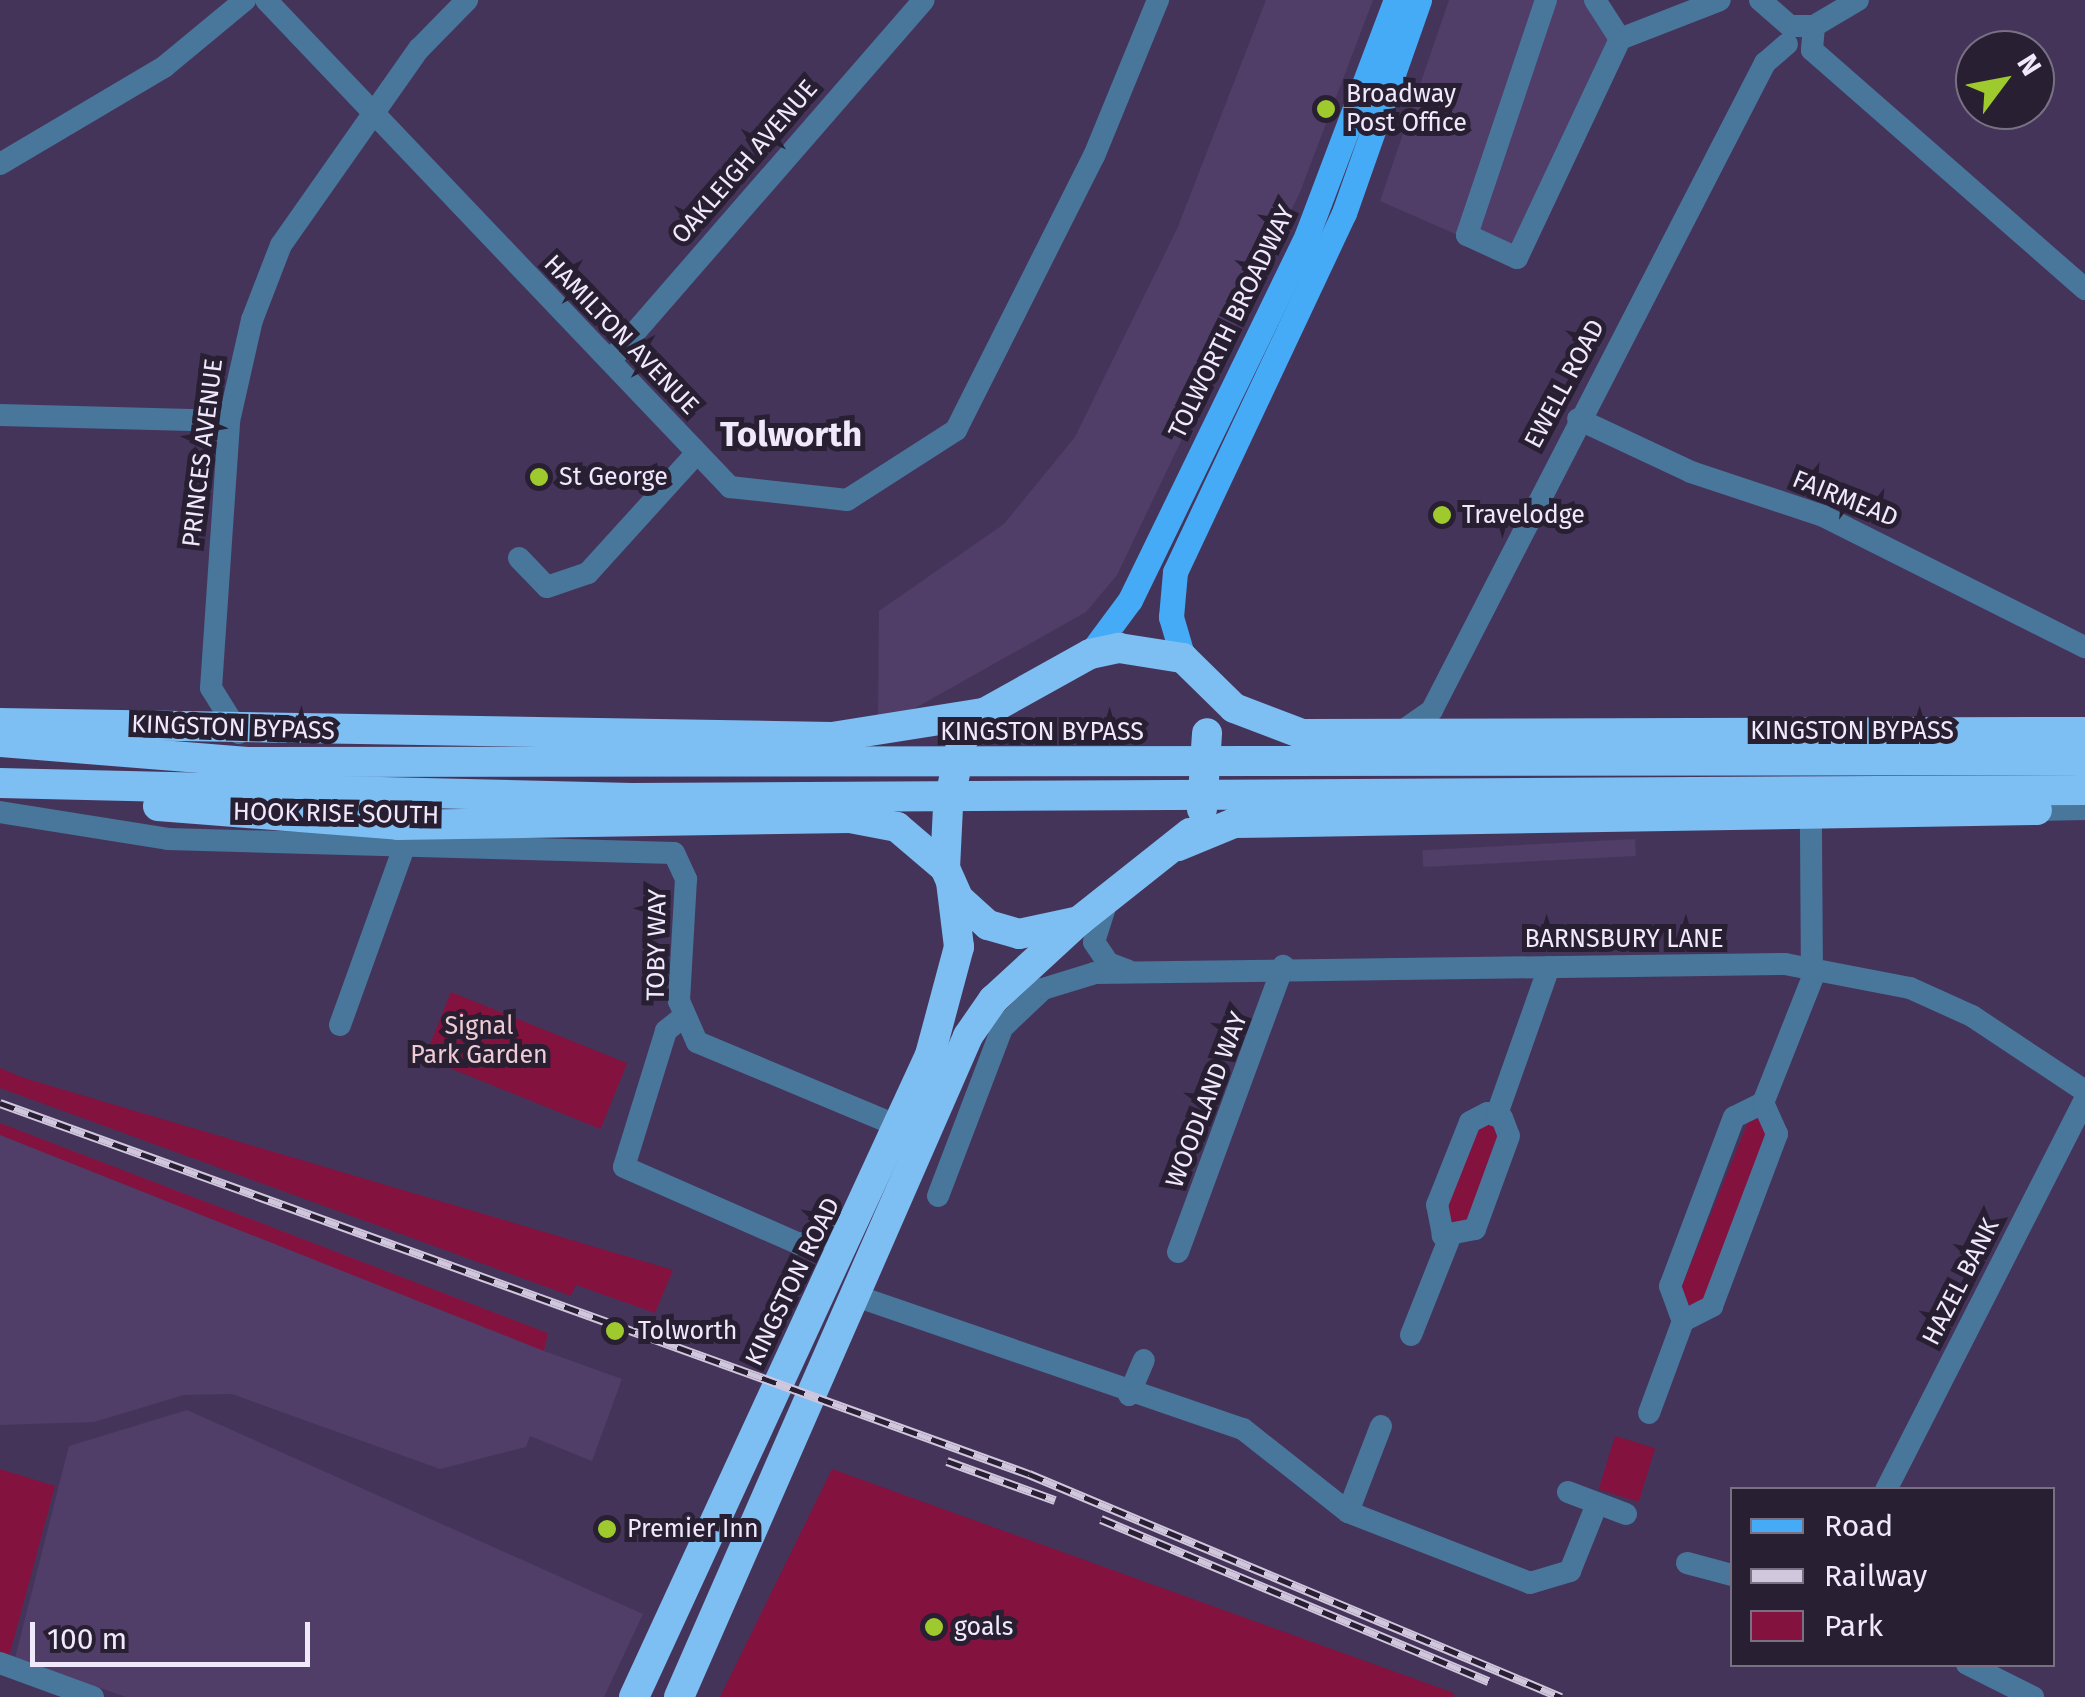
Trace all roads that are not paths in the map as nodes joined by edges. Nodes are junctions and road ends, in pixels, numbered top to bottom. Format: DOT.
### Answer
graph roads {
  1 [pos="245,0"];
  2 [pos="266,0"];
  3 [pos="467,0"];
  4 [pos="924,0"];
  5 [pos="1158,0"];
  6 [pos="1396,0"];
  7 [pos="1419,0"];
  8 [pos="1546,0"];
  9 [pos="1595,0"];
  10 [pos="1720,0"];
  11 [pos="1760,0"];
  12 [pos="1858,0"];
  13 [pos="1789,35"];
  14 [pos="1620,38"];
  15 [pos="1813,38"];
  16 [pos="371,114"];
  17 [pos="0,164"];
  18 [pos="2085,288"];
  19 [pos="610,361"];
  20 [pos="0,415"];
  21 [pos="1578,419"];
  22 [pos="229,421"];
  23 [pos="697,453"];
  24 [pos="519,558"];
  25 [pos="2085,647"];
  26 [pos="1090,654"];
  27 [pos="1192,667"];
  28 [pos="984,713"];
  29 [pos="0,722"];
  30 [pos="2085,732"];
  31 [pos="240,733"];
  32 [pos="1385,738"];
  33 [pos="0,742"];
  34 [pos="2085,760"];
  35 [pos="0,783"];
  36 [pos="32,787"];
  37 [pos="2085,790"];
  38 [pos="2085,808"];
  39 [pos="0,812"];
  40 [pos="1811,817"];
  41 [pos="705,821"];
  42 [pos="406,842"];
  43 [pos="1178,846"];
  44 [pos="674,853"];
  45 [pos="948,875"];
  46 [pos="1107,900"];
  47 [pos="1080,921"];
  48 [pos="1283,966"];
  49 [pos="1549,967"];
  50 [pos="1813,968"];
  51 [pos="1132,972"];
  52 [pos="684,1017"];
  53 [pos="340,1025"];
  54 [pos="2085,1090"];
  55 [pos="2085,1099"];
  56 [pos="1763,1103"];
  57 [pos="1496,1114"];
  58 [pos="900,1127"];
  59 [pos="938,1196"];
  60 [pos="853,1230"];
  61 [pos="1450,1237"];
  62 [pos="1178,1252"];
  63 [pos="859,1297"];
  64 [pos="1683,1320"];
  65 [pos="1411,1335"];
  66 [pos="1144,1360"];
  67 [pos="1129,1395"];
  68 [pos="1648,1413"];
  69 [pos="1381,1426"];
  70 [pos="1888,1487"];
  71 [pos="1568,1492"];
  72 [pos="1598,1504"];
  73 [pos="1348,1512"];
  74 [pos="1626,1514"];
  75 [pos="1687,1563"];
  76 [pos="1730,1574"];
  77 [pos="0,1664"];
  78 [pos="1973,1667"];
  79 [pos="93,1697"];
  80 [pos="634,1697"];
  81 [pos="678,1697"];
  82 [pos="2033,1697"];
  1 -- 17 [label="street"];
  2 -- 16 [label="street, HAMILTON AVENUE"];
  3 -- 16 [label="street, PRINCES AVENUE"];
  4 -- 19 [label="street, OAKLEIGH AVENUE"];
  5 -- 23 [label="street, HAMILTON AVENUE"];
  6 -- 26 [label="main road, TOLWORTH BROADWAY"];
  7 -- 27 [label="main road"];
  8 -- 14 [label="street"];
  9 -- 14 [label="street"];
  10 -- 14 [label="street"];
  11 -- 13 [label="street"];
  12 -- 15 [label="street"];
  13 -- 15 [label="street"];
  13 -- 21 [label="street, EWELL ROAD"];
  15 -- 18 [label="street"];
  16 -- 19 [label="street, HAMILTON AVENUE"];
  16 -- 22 [label="street, PRINCES AVENUE"];
  19 -- 23 [label="street, HAMILTON AVENUE"];
  20 -- 22 [label="street"];
  21 -- 25 [label="street, FAIRMEAD"];
  21 -- 32 [label="street, EWELL ROAD"];
  22 -- 31 [label="street, PRINCES AVENUE"];
  23 -- 24 [label="street"];
  26 -- 27 [label="highway"];
  26 -- 28 [label="highway"];
  27 -- 32 [label="highway"];
  27 -- 43 [label="highway, bridge"];
  28 -- 31 [label="highway"];
  28 -- 45 [label="highway, bridge"];
  29 -- 31 [label="highway"];
  30 -- 32 [label="highway"];
  33 -- 34 [label="highway, KINGSTON BYPASS"];
  35 -- 36 [label="highway"];
  36 -- 37 [label="highway"];
  36 -- 41 [label="highway"];
  38 -- 40 [label="highway"];
  39 -- 42 [label="street, HOOK RISE SOUTH"];
  40 -- 43 [label="highway"];
  40 -- 50 [label="street"];
  41 -- 44 [label="street, TOBY WAY"];
  41 -- 45 [label="highway"];
  42 -- 44 [label="street, HOOK RISE SOUTH"];
  42 -- 53 [label="street"];
  43 -- 46 [label="highway"];
  44 -- 52 [label="street, TOBY WAY"];
  45 -- 47 [label="highway"];
  45 -- 58 [label="highway, KINGSTON ROAD"];
  46 -- 47 [label="highway"];
  46 -- 51 [label="street"];
  47 -- 63 [label="highway"];
  48 -- 49 [label="street, BARNSBURY LANE"];
  48 -- 51 [label="street, BARNSBURY LANE"];
  48 -- 62 [label="street, WOODLAND WAY"];
  49 -- 50 [label="street, BARNSBURY LANE"];
  49 -- 57 [label="street"];
  50 -- 54 [label="street, BARNSBURY LANE"];
  50 -- 56 [label="street"];
  51 -- 59 [label="street, BARNSBURY LANE"];
  52 -- 58 [label="street, TOBY WAY"];
  52 -- 60 [label="street"];
  55 -- 70 [label="street, HAZEL BANK"];
  56 -- 64 [label="street"];
  56 -- 64 [label="street"];
  57 -- 61 [label="street"];
  57 -- 61 [label="street"];
  58 -- 60 [label="highway, KINGSTON ROAD"];
  60 -- 80 [label="highway, KINGSTON ROAD"];
  61 -- 65 [label="street"];
  63 -- 67 [label="street"];
  63 -- 81 [label="highway"];
  64 -- 68 [label="street"];
  66 -- 67 [label="street"];
  67 -- 73 [label="street"];
  69 -- 73 [label="street"];
  71 -- 72 [label="street"];
  72 -- 73 [label="street"];
  72 -- 74 [label="street"];
  75 -- 76 [label="street"];
  77 -- 79 [label="street"];
  78 -- 82 [label="street"];
}
